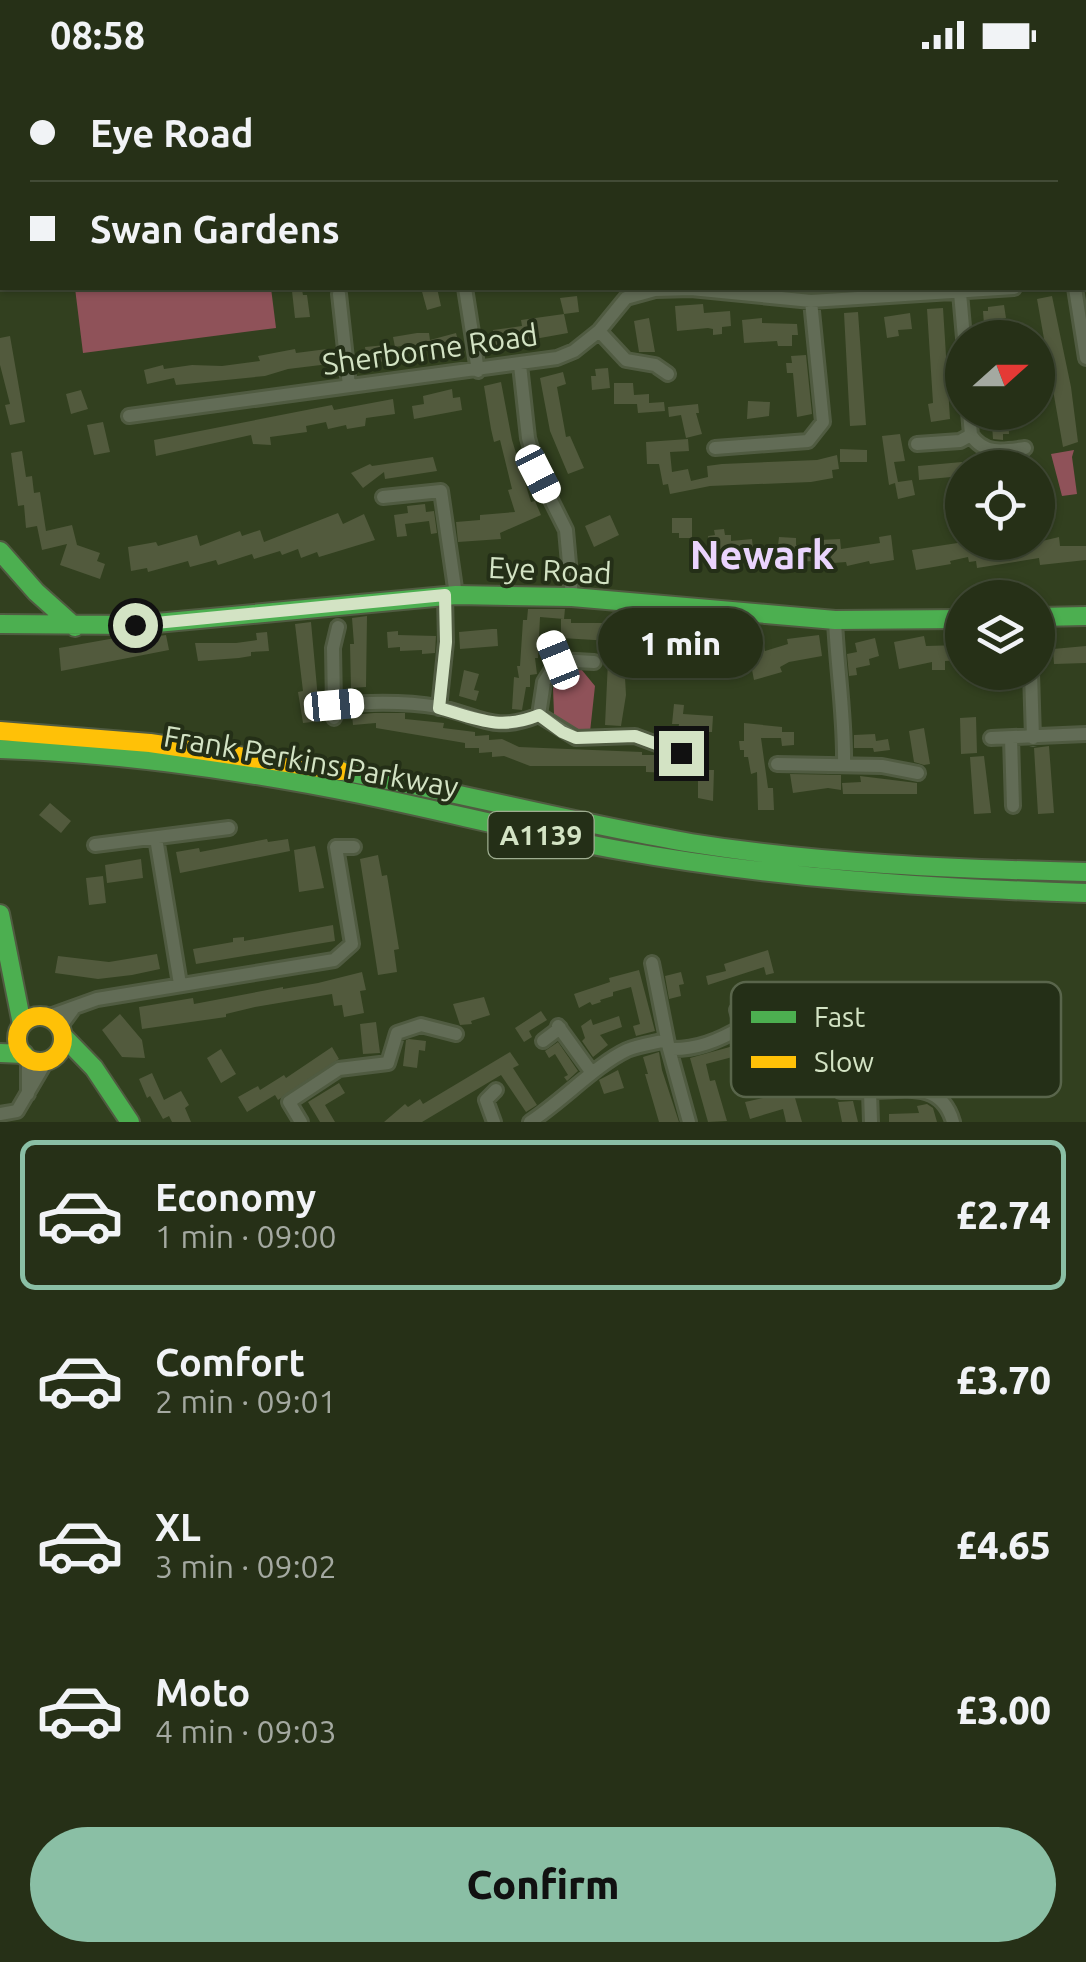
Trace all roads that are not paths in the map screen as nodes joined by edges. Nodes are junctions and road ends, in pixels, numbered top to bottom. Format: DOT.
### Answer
graph roads {
  1 [pos="465,290"];
  2 [pos="655,290"];
  3 [pos="702,290"];
  4 [pos="992,290"];
  5 [pos="1075,290"];
  6 [pos="960,293"];
  7 [pos="338,294"];
  8 [pos="811,301"];
  9 [pos="962,320"];
  10 [pos="598,331"];
  11 [pos="1086,358"];
  12 [pos="520,365"];
  13 [pos="478,371"];
  14 [pos="668,374"];
  15 [pos="349,386"];
  16 [pos="129,416"];
  17 [pos="971,430"];
  18 [pos="971,434"];
  19 [pos="917,444"];
  20 [pos="715,448"];
  21 [pos="1025,448"];
  22 [pos="383,498"];
  23 [pos="0,551"];
  24 [pos="450,595"];
  25 [pos="572,596"];
  26 [pos="1086,616"];
  27 [pos="1055,617"];
  28 [pos="945,619"];
  29 [pos="835,620"];
  30 [pos="0,624"];
  31 [pos="75,627"];
  32 [pos="338,628"];
  33 [pos="0,636"];
  34 [pos="550,641"];
  35 [pos="558,660"];
  36 [pos="594,662"];
  37 [pos="1032,690"];
  38 [pos="439,708"];
  39 [pos="539,715"];
  40 [pos="0,731"];
  41 [pos="1086,734"];
  42 [pos="992,738"];
  43 [pos="1011,738"];
  44 [pos="1033,738"];
  45 [pos="0,749"];
  46 [pos="681,753"];
  47 [pos="777,764"];
  48 [pos="844,765"];
  49 [pos="918,772"];
  50 [pos="1013,806"];
  51 [pos="229,828"];
  52 [pos="156,838"];
  53 [pos="95,845"];
  54 [pos="354,847"];
  55 [pos="1086,872"];
  56 [pos="1086,892"];
  57 [pos="0,914"];
  58 [pos="652,963"];
  59 [pos="180,984"];
  60 [pos="42,1026"];
  61 [pos="731,1033"];
  62 [pos="456,1034"];
  63 [pos="542,1041"];
  64 [pos="0,1044"];
  65 [pos="668,1044"];
  66 [pos="0,1053"];
  67 [pos="39,1057"];
  68 [pos="94,1068"];
  69 [pos="592,1073"];
  70 [pos="864,1097"];
  71 [pos="940,1097"];
  72 [pos="485,1098"];
  73 [pos="0,1114"];
  74 [pos="130,1122"];
  75 [pos="301,1122"];
  76 [pos="494,1122"];
  77 [pos="530,1122"];
  78 [pos="689,1122"];
  79 [pos="871,1122"];
  80 [pos="953,1122"];
  1 -- 13 [label="street"];
  2 -- 10 [label="street, Sherborne Road"];
  3 -- 8 [label="street, Sherborne Road"];
  4 -- 6 [label="street, Sherborne Road"];
  5 -- 11 [label="street"];
  6 -- 8 [label="street, Sherborne Road"];
  6 -- 9 [label="street"];
  7 -- 15 [label="street"];
  8 -- 20 [label="street"];
  10 -- 12 [label="street, Sherborne Road"];
  10 -- 14 [label="street"];
  12 -- 13 [label="street, Sherborne Road"];
  12 -- 25 [label="street"];
  13 -- 15 [label="street, Sherborne Road"];
  15 -- 16 [label="street, Sherborne Road"];
  17 -- 18 [label="street"];
  18 -- 19 [label="street"];
  18 -- 21 [label="street"];
  22 -- 24 [label="street"];
  23 -- 31 [label="main road"];
  24 -- 25 [label="main road, Eye Road"];
  24 -- 31 [label="main road, Eye Road"];
  24 -- 38 [label="street"];
  25 -- 29 [label="main road, Eye Road"];
  26 -- 27 [label="main road"];
  28 -- 29 [label="main road, Eye Road"];
  29 -- 48 [label="street"];
  30 -- 31 [label="main road, Eye Road"];
  31 -- 33 [label="main road, Eye Road"];
  32 -- 38 [label="street"];
  34 -- 35 [label="street"];
  35 -- 36 [label="street"];
  35 -- 39 [label="street"];
  37 -- 44 [label="street"];
  38 -- 39 [label="street"];
  39 -- 46 [label="street"];
  40 -- 55 [label="main road, Frank Perkins Parkway / A1139"];
  41 -- 44 [label="street"];
  42 -- 43 [label="street"];
  43 -- 44 [label="street"];
  43 -- 50 [label="street"];
  45 -- 56 [label="main road, Frank Perkins Parkway / A1139"];
  47 -- 48 [label="street"];
  48 -- 49 [label="street"];
  51 -- 52 [label="street"];
  52 -- 53 [label="street"];
  52 -- 59 [label="street"];
  54 -- 59 [label="street"];
  57 -- 60 [label="main road"];
  58 -- 65 [label="street"];
  59 -- 60 [label="street"];
  60 -- 64 [label="main road"];
  60 -- 67 [label="main road"];
  60 -- 67 [label="main road"];
  60 -- 68 [label="main road"];
  61 -- 65 [label="street"];
  62 -- 75 [label="street"];
  63 -- 69 [label="street"];
  65 -- 69 [label="street"];
  65 -- 78 [label="street"];
  66 -- 67 [label="main road"];
  67 -- 68 [label="main road"];
  67 -- 73 [label="street"];
  68 -- 74 [label="main road"];
  69 -- 77 [label="street"];
  70 -- 79 [label="street"];
  71 -- 80 [label="street"];
  72 -- 76 [label="street"];
}
